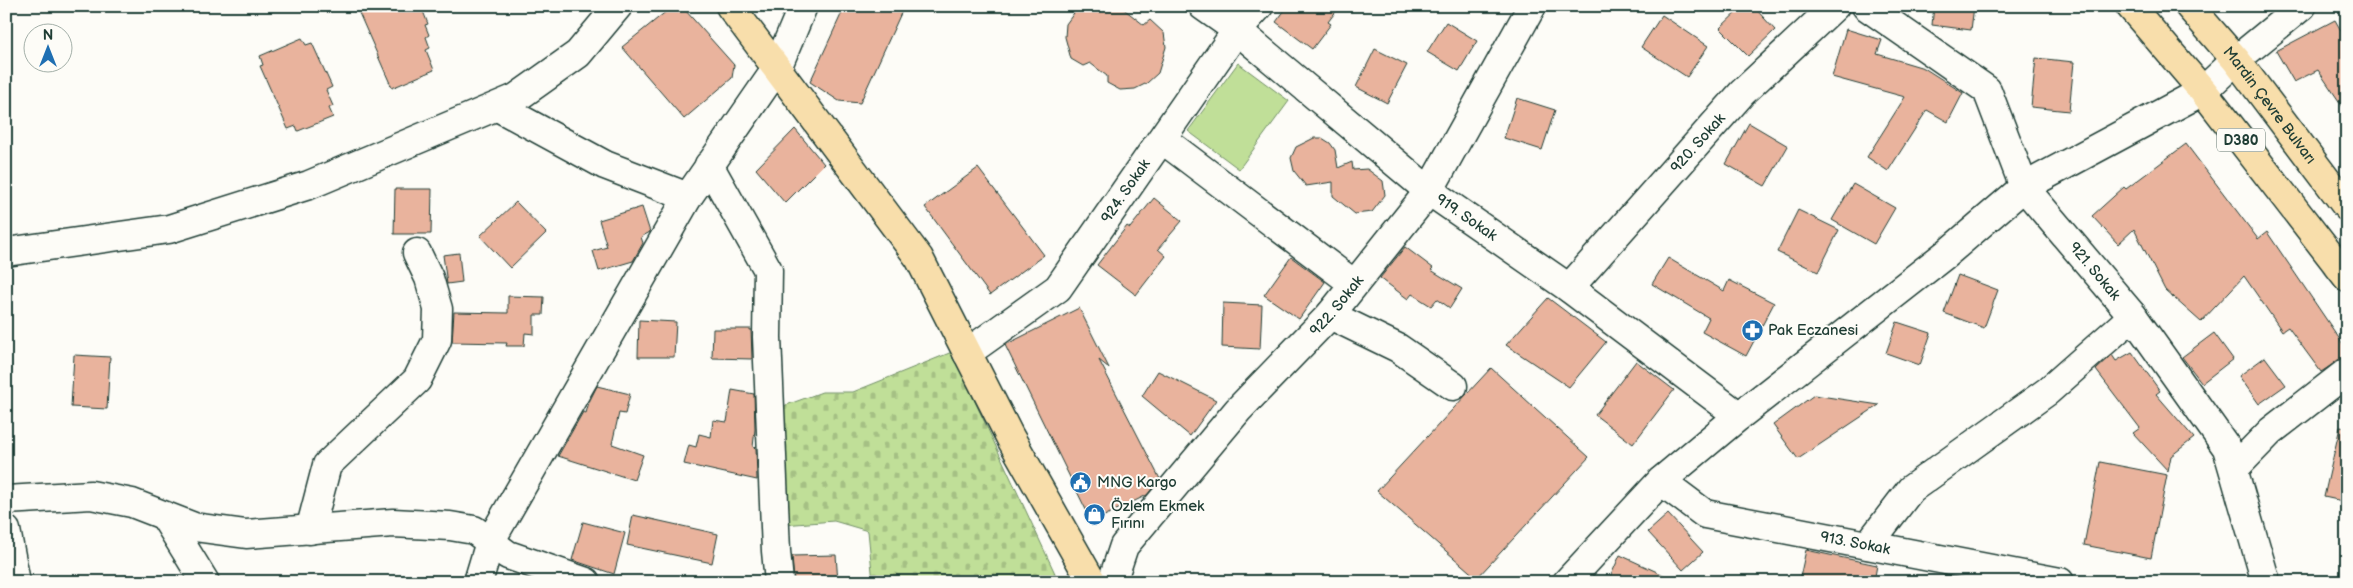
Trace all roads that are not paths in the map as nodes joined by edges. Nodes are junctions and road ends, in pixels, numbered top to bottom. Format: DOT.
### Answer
graph roads {
  1 [pos="618,6"];
  2 [pos="730,6"];
  3 [pos="803,6"];
  4 [pos="1203,6"];
  5 [pos="1260,6"];
  6 [pos="1532,6"];
  7 [pos="1836,6"];
  8 [pos="1866,6"];
  9 [pos="2130,6"];
  10 [pos="2189,6"];
  11 [pos="2302,6"];
  12 [pos="1237,30"];
  13 [pos="2236,60"];
  14 [pos="777,68"];
  15 [pos="2203,91"];
  16 [pos="498,107"];
  17 [pos="1162,139"];
  18 [pos="709,165"];
  19 [pos="2024,187"];
  20 [pos="1429,191"];
  21 [pos="688,197"];
  22 [pos="2347,207"];
  23 [pos="6,252"];
  24 [pos="416,253"];
  25 [pos="2347,277"];
  26 [pos="1354,284"];
  27 [pos="1569,288"];
  28 [pos="1330,315"];
  29 [pos="2133,316"];
  30 [pos="967,353"];
  31 [pos="2347,372"];
  32 [pos="1453,386"];
  33 [pos="1739,416"];
  34 [pos="2234,469"];
  35 [pos="1661,481"];
  36 [pos="6,500"];
  37 [pos="165,516"];
  38 [pos="6,530"];
  39 [pos="310,530"];
  40 [pos="490,542"];
  41 [pos="1868,545"];
  42 [pos="16,582"];
  43 [pos="205,582"];
  44 [pos="478,582"];
  45 [pos="586,582"];
  46 [pos="779,582"];
  47 [pos="1092,582"];
  48 [pos="1112,582"];
  49 [pos="1567,582"];
  50 [pos="2060,582"];
  51 [pos="2266,582"];
  1 -- 16 [label="street"];
  2 -- 14 [label="main road"];
  3 -- 14 [label="street"];
  4 -- 12 [label="street, 919. Sokak"];
  5 -- 12 [label="street, 924. Sokak"];
  6 -- 20 [label="street, 922. Sokak"];
  7 -- 27 [label="street, 920. Sokak"];
  8 -- 19 [label="street, 921. Sokak"];
  9 -- 15 [label="main road, D380"];
  10 -- 13 [label="main road, Mardin Çevre Bulvarı / D380"];
  11 -- 13 [label="street"];
  12 -- 17 [label="street, 924. Sokak"];
  12 -- 20 [label="street, 919. Sokak"];
  13 -- 15 [label="street"];
  13 -- 22 [label="main road, Mardin Çevre Bulvarı / D380"];
  14 -- 18 [label="street"];
  14 -- 30 [label="main road"];
  15 -- 19 [label="street"];
  15 -- 25 [label="main road, D380"];
  16 -- 21 [label="street"];
  16 -- 23 [label="street"];
  17 -- 26 [label="street"];
  17 -- 30 [label="street, 924. Sokak"];
  18 -- 21 [label="street"];
  18 -- 46 [label="street"];
  19 -- 29 [label="street, 921. Sokak"];
  19 -- 33 [label="street"];
  20 -- 26 [label="street, 922. Sokak"];
  20 -- 27 [label="street, 919. Sokak"];
  21 -- 40 [label="street"];
  24 -- 39 [label="street"];
  26 -- 28 [label="street, 922. Sokak"];
  27 -- 33 [label="street, 919. Sokak"];
  28 -- 32 [label="street"];
  28 -- 48 [label="street, 922. Sokak"];
  29 -- 34 [label="street, 921. Sokak"];
  29 -- 41 [label="street"];
  30 -- 47 [label="main road"];
  31 -- 34 [label="street"];
  33 -- 35 [label="street"];
  34 -- 51 [label="street, 921. Sokak"];
  35 -- 41 [label="street, 913. Sokak"];
  35 -- 49 [label="street"];
  36 -- 37 [label="street"];
  37 -- 39 [label="street"];
  37 -- 43 [label="street"];
  38 -- 42 [label="street"];
  39 -- 40 [label="street"];
  40 -- 44 [label="street"];
  40 -- 45 [label="street"];
  41 -- 50 [label="street, 913. Sokak"];
}
